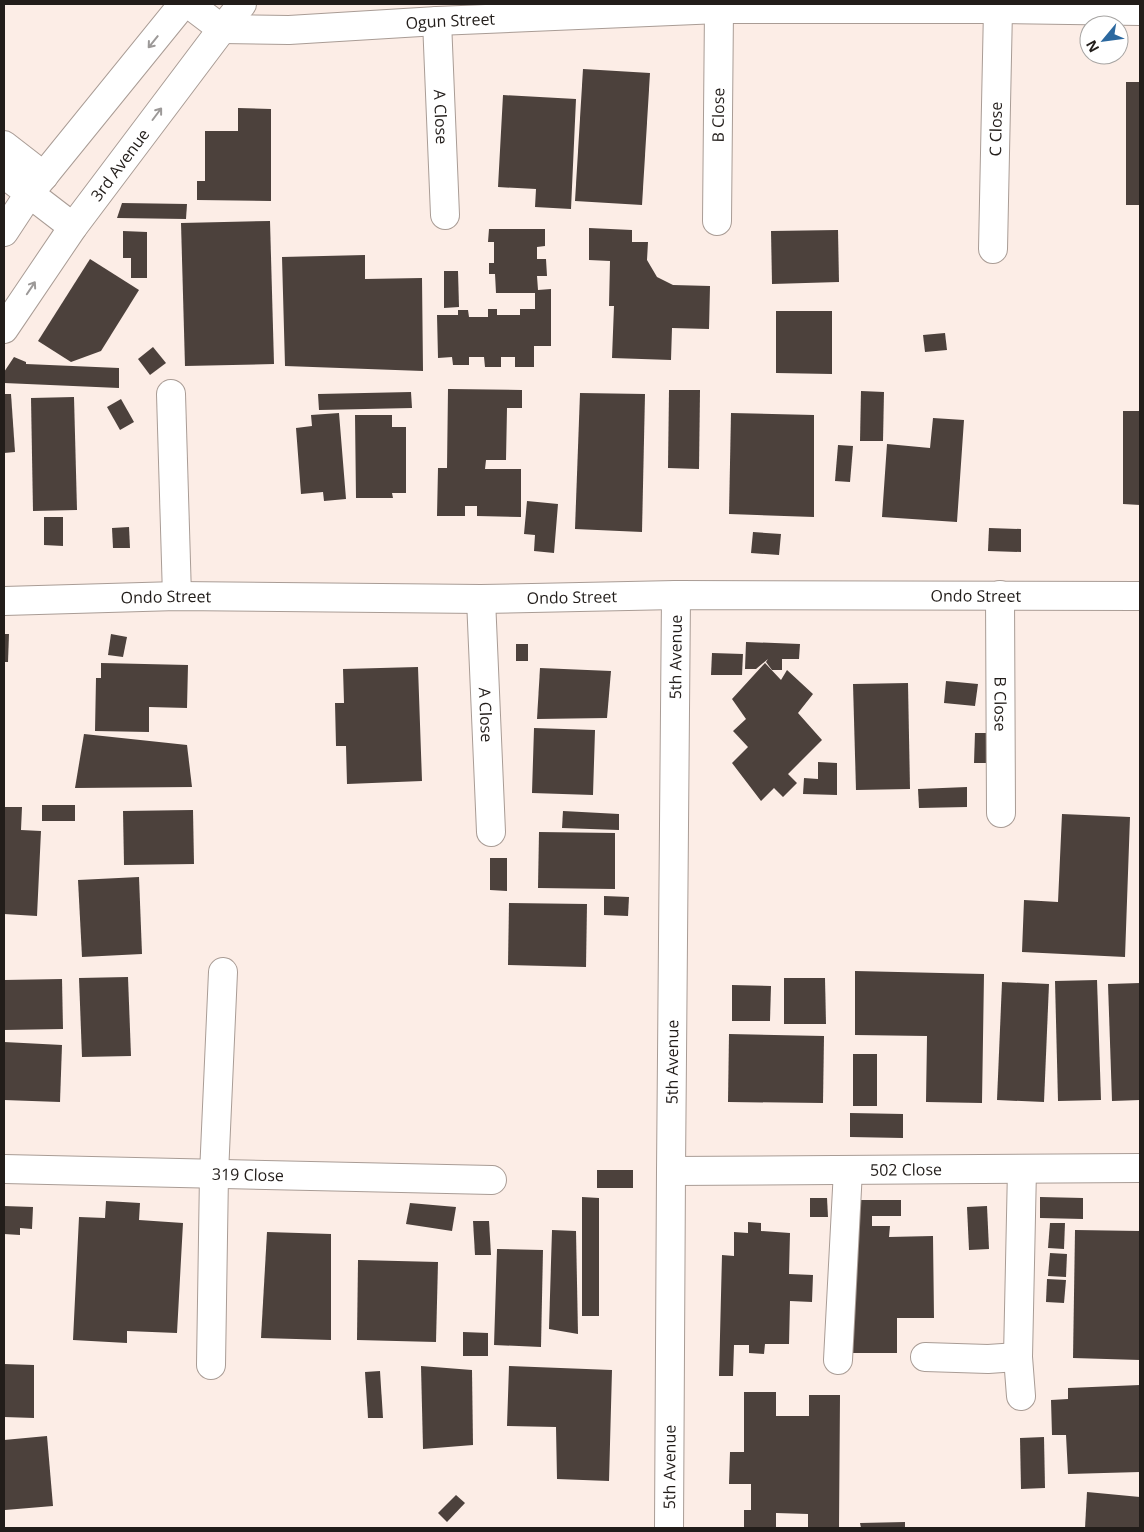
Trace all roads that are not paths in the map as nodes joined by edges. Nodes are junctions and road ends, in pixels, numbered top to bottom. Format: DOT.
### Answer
graph roads {
  1 [pos="184,4"];
  2 [pos="189,4"];
  3 [pos="242,4"];
  4 [pos="719,9"];
  5 [pos="998,9"];
  6 [pos="1140,11"];
  7 [pos="436,21"];
  8 [pos="222,29"];
  9 [pos="4,145"];
  10 [pos="4,174"];
  11 [pos="37,185"];
  12 [pos="445,215"];
  13 [pos="717,221"];
  14 [pos="73,227"];
  15 [pos="4,232"];
  16 [pos="993,250"];
  17 [pos="4,329"];
  18 [pos="171,394"];
  19 [pos="676,594"];
  20 [pos="177,596"];
  21 [pos="1000,596"];
  22 [pos="1140,596"];
  23 [pos="481,599"];
  24 [pos="4,601"];
  25 [pos="1002,813"];
  26 [pos="491,832"];
  27 [pos="223,972"];
  28 [pos="1140,1168"];
  29 [pos="4,1169"];
  30 [pos="1022,1169"];
  31 [pos="848,1170"];
  32 [pos="671,1171"];
  33 [pos="214,1174"];
  34 [pos="492,1180"];
  35 [pos="925,1357"];
  36 [pos="1018,1358"];
  37 [pos="838,1360"];
  38 [pos="211,1364"];
  39 [pos="1021,1396"];
  40 [pos="669,1528"];
  1 -- 11 [label="street, one-way"];
  2 -- 8 [label="street"];
  3 -- 8 [label="street, 3rd Avenue"];
  4 -- 5 [label="street, Ogun Street"];
  4 -- 7 [label="street, Ogun Street"];
  4 -- 13 [label="street, B Close"];
  5 -- 6 [label="street, Ogun Street"];
  5 -- 16 [label="street, C Close"];
  7 -- 8 [label="street, Ogun Street"];
  7 -- 12 [label="street, A Close"];
  14 -- 8 [label="street, 3rd Avenue, one-way"];
  9 -- 11 [label="street"];
  10 -- 11 [label="street"];
  11 -- 14 [label="street"];
  11 -- 15 [label="street"];
  17 -- 14 [label="street, 3rd Avenue, one-way"];
  18 -- 20 [label="street"];
  19 -- 21 [label="street, Ondo Street"];
  19 -- 23 [label="street, Ondo Street"];
  19 -- 32 [label="street, 5th Avenue"];
  20 -- 23 [label="street, Ondo Street"];
  20 -- 24 [label="street, Ondo Street"];
  21 -- 22 [label="street, Ondo Street"];
  21 -- 25 [label="street, B Close"];
  23 -- 26 [label="street, A Close"];
  27 -- 33 [label="street"];
  28 -- 30 [label="street, 502 Close"];
  29 -- 33 [label="street, 319 Close"];
  30 -- 31 [label="street, 502 Close"];
  30 -- 36 [label="street"];
  31 -- 32 [label="street, 502 Close"];
  31 -- 37 [label="street"];
  32 -- 40 [label="street, 5th Avenue"];
  33 -- 34 [label="street, 319 Close"];
  33 -- 38 [label="street"];
  35 -- 36 [label="street"];
  36 -- 39 [label="street"];
}
